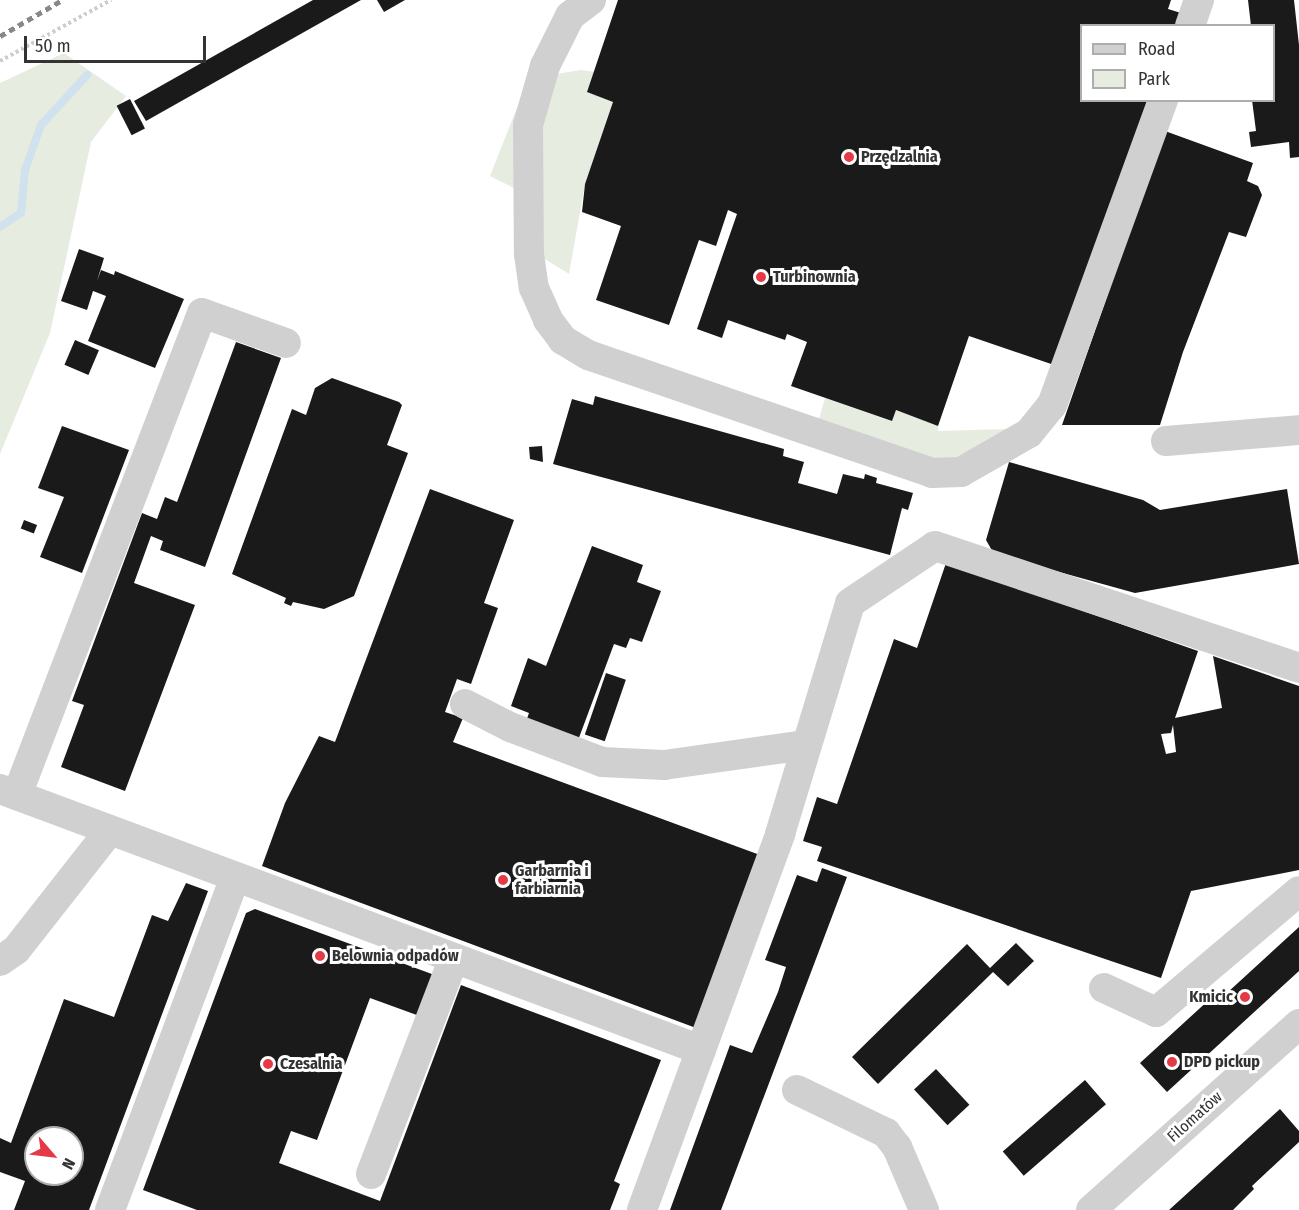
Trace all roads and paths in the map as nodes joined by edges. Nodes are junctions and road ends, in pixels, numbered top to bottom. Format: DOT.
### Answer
graph roads {
  1 [pos="111,0"];
  2 [pos="591,0"];
  3 [pos="1199,0"];
  4 [pos="1191,24"];
  5 [pos="0,61"];
  6 [pos="1161,102"];
  7 [pos="286,343"];
  8 [pos="1299,430"];
  9 [pos="1166,441"];
  10 [pos="1299,668"];
  11 [pos="465,704"];
  12 [pos="807,745"];
  13 [pos="9,792"];
  14 [pos="110,830"];
  15 [pos="235,878"];
  16 [pos="1299,891"];
  17 [pos="453,960"];
  18 [pos="0,961"];
  19 [pos="1104,988"];
  20 [pos="1299,1024"];
  21 [pos="701,1050"];
  22 [pos="797,1090"];
  23 [pos="371,1174"];
  24 [pos="110,1210"];
  25 [pos="642,1210"];
  26 [pos="924,1210"];
  27 [pos="1091,1210"];
  1 -- 5 [label="path"];
  2 -- 6 [label="street"];
  3 -- 4 [label="street"];
  7 -- 13 [label="street"];
  8 -- 9 [label="street"];
  10 -- 12 [label="street"];
  11 -- 12 [label="street"];
  12 -- 21 [label="street"];
  13 -- 14 [label="street"];
  14 -- 15 [label="street"];
  14 -- 18 [label="street"];
  15 -- 17 [label="street"];
  15 -- 24 [label="street"];
  16 -- 19 [label="street"];
  17 -- 21 [label="street"];
  17 -- 23 [label="street"];
  20 -- 27 [label="street, Filomatów"];
  21 -- 25 [label="street"];
  22 -- 26 [label="street"];
}
